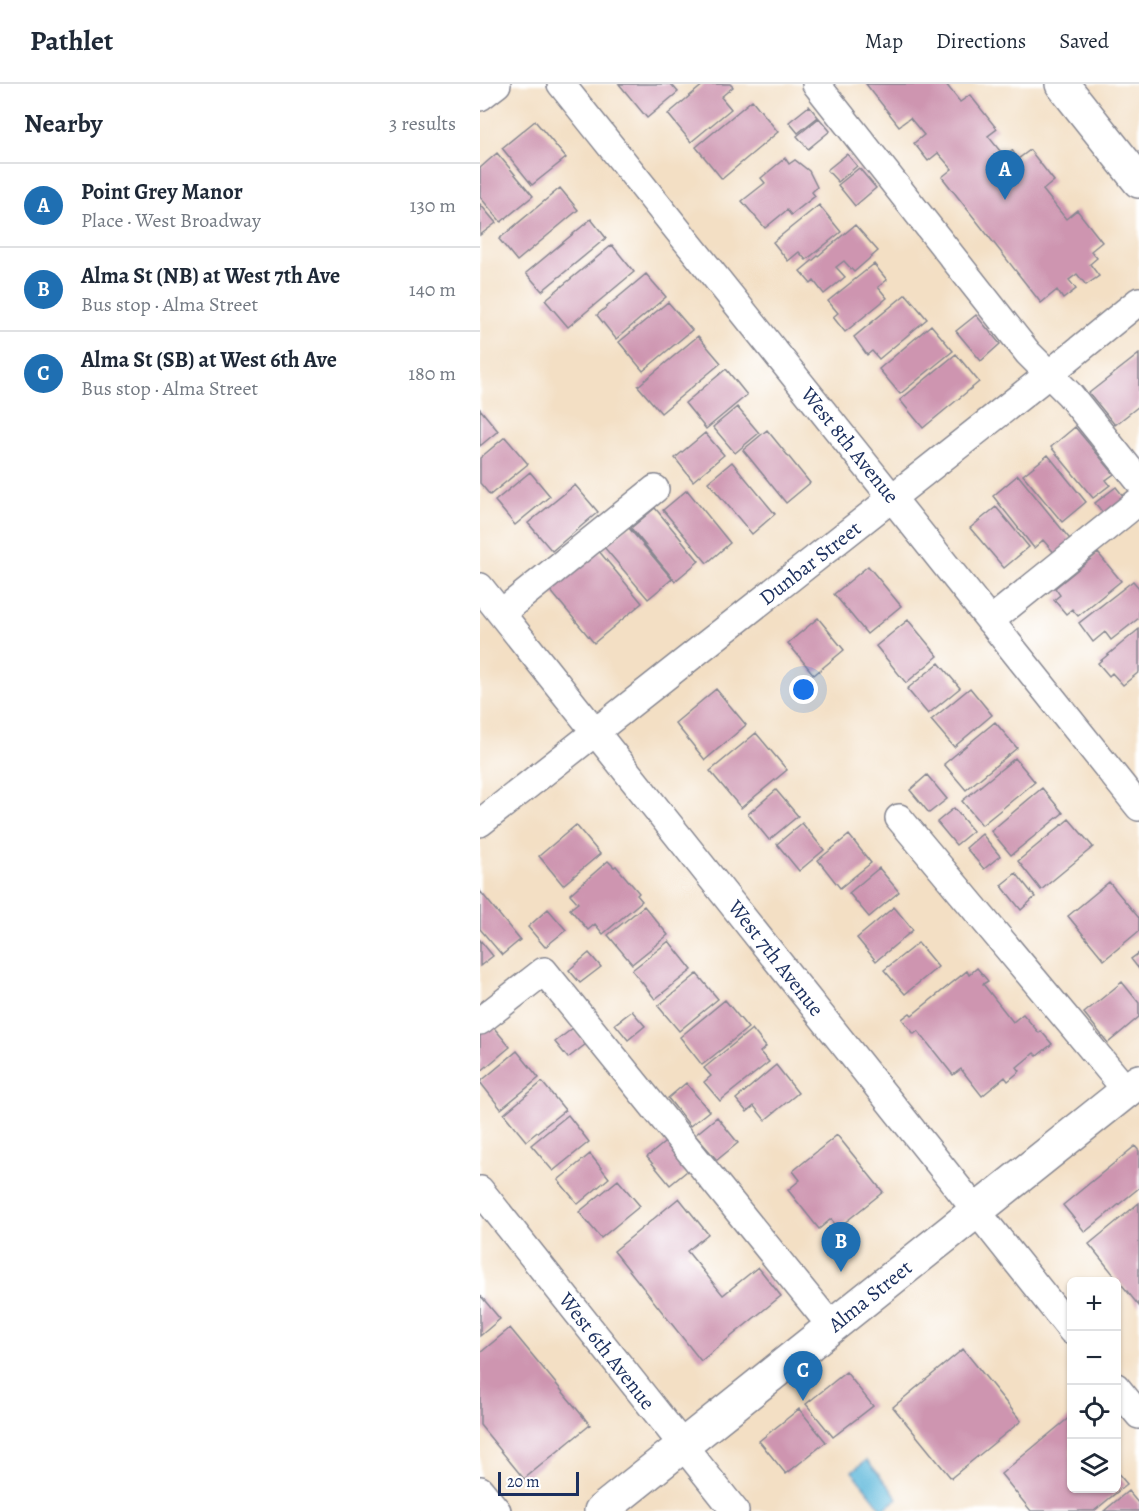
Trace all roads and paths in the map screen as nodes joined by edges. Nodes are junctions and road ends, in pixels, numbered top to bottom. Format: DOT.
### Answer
graph roads {
  1 [pos="497,84"];
  2 [pos="561,84"];
  3 [pos="816,84"];
  4 [pos="1062,84"];
  5 [pos="480,98"];
  6 [pos="1139,181"];
  7 [pos="1139,301"];
  8 [pos="1049,375"];
  9 [pos="1139,481"];
  10 [pos="655,489"];
  11 [pos="892,498"];
  12 [pos="1139,501"];
  13 [pos="480,587"];
  14 [pos="501,613"];
  15 [pos="990,621"];
  16 [pos="596,731"];
  17 [pos="1139,807"];
  18 [pos="899,818"];
  19 [pos="480,823"];
  20 [pos="480,1021"];
  21 [pos="1133,1086"];
  22 [pos="480,1190"];
  23 [pos="976,1211"];
  24 [pos="1067,1325"];
  25 [pos="832,1327"];
  26 [pos="1121,1393"];
  27 [pos="1139,1415"];
  28 [pos="682,1446"];
  29 [pos="480,1490"];
  30 [pos="497,1511"];
  31 [pos="601,1511"];
  32 [pos="735,1511"];
  1 -- 5 [label="street"];
  2 -- 11 [label="street, West 8th Avenue"];
  3 -- 8 [label="street"];
  4 -- 6 [label="main road"];
  7 -- 8 [label="street, Dunbar Street"];
  8 -- 9 [label="street"];
  8 -- 11 [label="street, Dunbar Street"];
  10 -- 14 [label="street"];
  11 -- 15 [label="street, West 8th Avenue"];
  11 -- 16 [label="street, Dunbar Street"];
  12 -- 15 [label="street"];
  13 -- 14 [label="street, West 7th Avenue"];
  14 -- 16 [label="street, West 7th Avenue"];
  15 -- 17 [label="street, West 8th Avenue"];
  16 -- 19 [label="street, Dunbar Street"];
  16 -- 23 [label="street, West 7th Avenue"];
  18 -- 21 [label="street"];
  20 -- 25 [label="street"];
  21 -- 23 [label="main road, Alma Street"];
  22 -- 28 [label="street, West 6th Avenue"];
  23 -- 24 [label="street, West 7th Avenue"];
  23 -- 25 [label="main road, Alma Street"];
  25 -- 28 [label="main road, Alma Street"];
  26 -- 27 [label="street"];
  28 -- 31 [label="main road, Alma Street"];
  28 -- 32 [label="street, West 6th Avenue"];
  29 -- 30 [label="street"];
}
